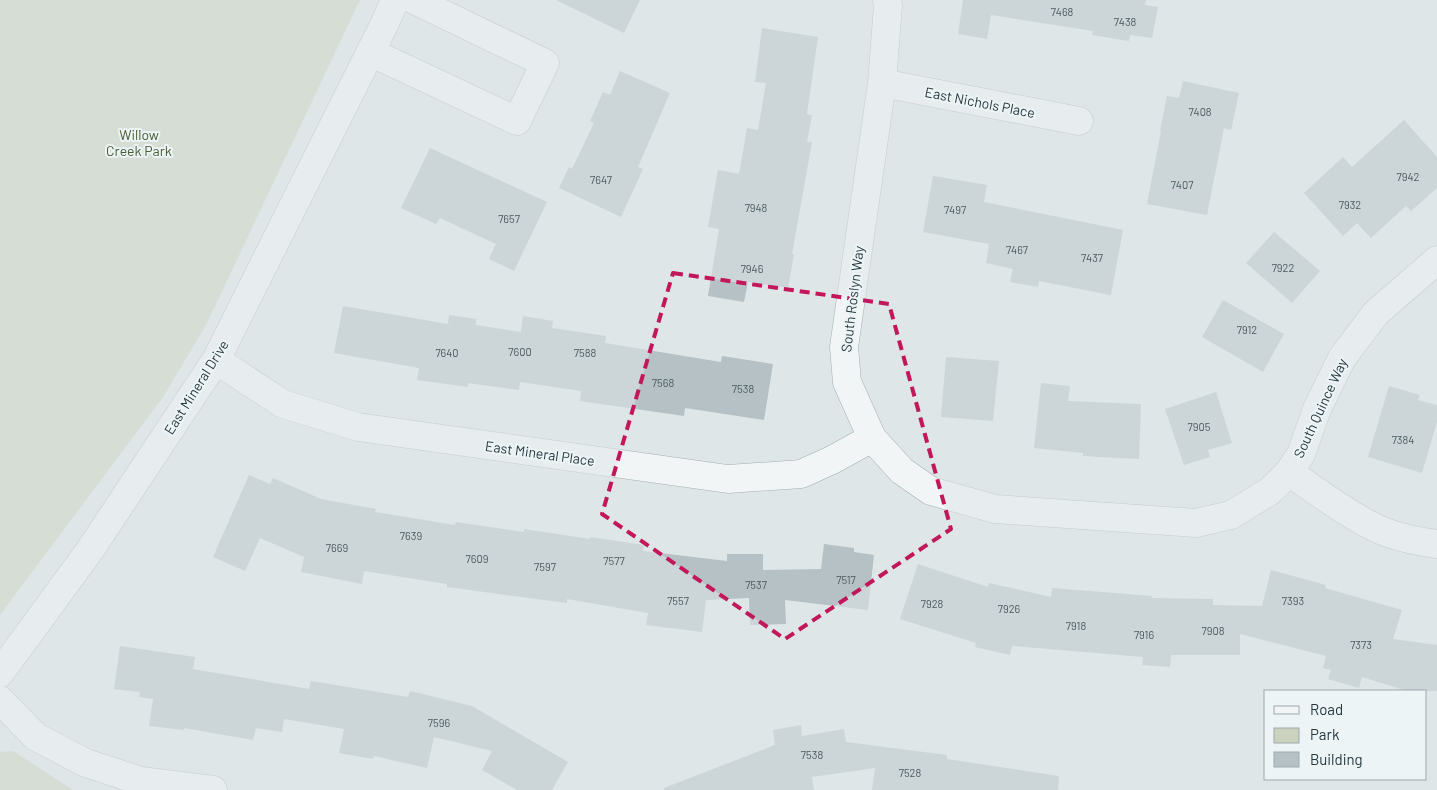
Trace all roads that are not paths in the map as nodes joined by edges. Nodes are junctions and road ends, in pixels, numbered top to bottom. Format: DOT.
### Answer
graph roads {
  1 [pos="395,0"];
  2 [pos="414,0"];
  3 [pos="887,0"];
  4 [pos="370,52"];
  5 [pos="882,82"];
  6 [pos="1079,121"];
  7 [pos="1437,260"];
  8 [pos="216,360"];
  9 [pos="872,438"];
  10 [pos="1289,472"];
  11 [pos="1437,544"];
  12 [pos="0,673"];
  13 [pos="0,700"];
  14 [pos="213,790"];
  1 -- 4 [label="street, East Mineral Drive"];
  2 -- 4 [label="street"];
  3 -- 5 [label="street, South Roslyn Way"];
  4 -- 8 [label="street, East Mineral Drive"];
  5 -- 6 [label="street, East Nichols Place"];
  5 -- 9 [label="street, South Roslyn Way"];
  7 -- 10 [label="street, South Quince Way"];
  8 -- 9 [label="street, East Mineral Place"];
  8 -- 12 [label="street, East Mineral Drive"];
  9 -- 10 [label="street, South Roslyn Way"];
  10 -- 11 [label="street"];
  13 -- 14 [label="street"];
}
